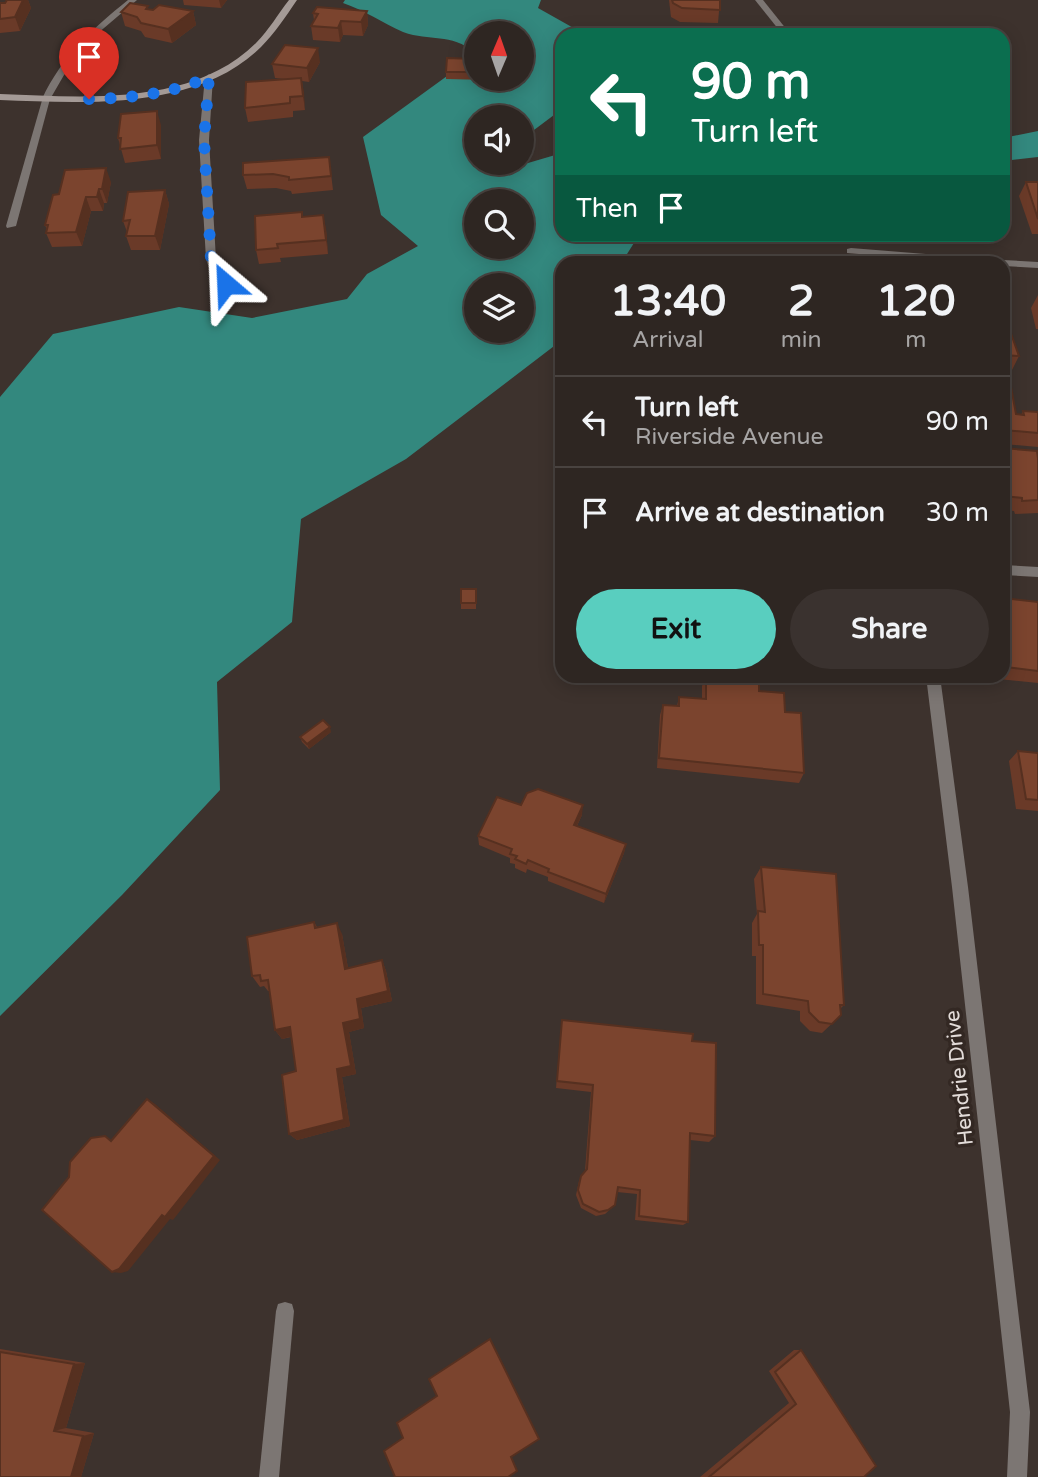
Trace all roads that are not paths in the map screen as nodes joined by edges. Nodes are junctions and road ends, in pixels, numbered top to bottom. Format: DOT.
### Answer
graph roads {
  1 [pos="133,0"];
  2 [pos="293,0"];
  3 [pos="759,0"];
  4 [pos="781,28"];
  5 [pos="209,77"];
  6 [pos="0,97"];
  7 [pos="46,99"];
  8 [pos="11,226"];
  9 [pos="851,251"];
  10 [pos="865,256"];
  11 [pos="1010,263"];
  12 [pos="1038,265"];
  13 [pos="226,284"];
  14 [pos="1010,570"];
  15 [pos="1038,572"];
  16 [pos="934,683"];
  17 [pos="285,1311"];
  18 [pos="269,1477"];
  19 [pos="1017,1477"];
  1 -- 7 [label="street"];
  2 -- 5 [label="street"];
  3 -- 4 [label="street"];
  5 -- 7 [label="street"];
  5 -- 13 [label="street"];
  6 -- 7 [label="street"];
  7 -- 8 [label="street"];
  9 -- 10 [label="street"];
  11 -- 12 [label="street"];
  14 -- 15 [label="street"];
  16 -- 19 [label="street, Hendrie Drive"];
  17 -- 18 [label="street"];
}
